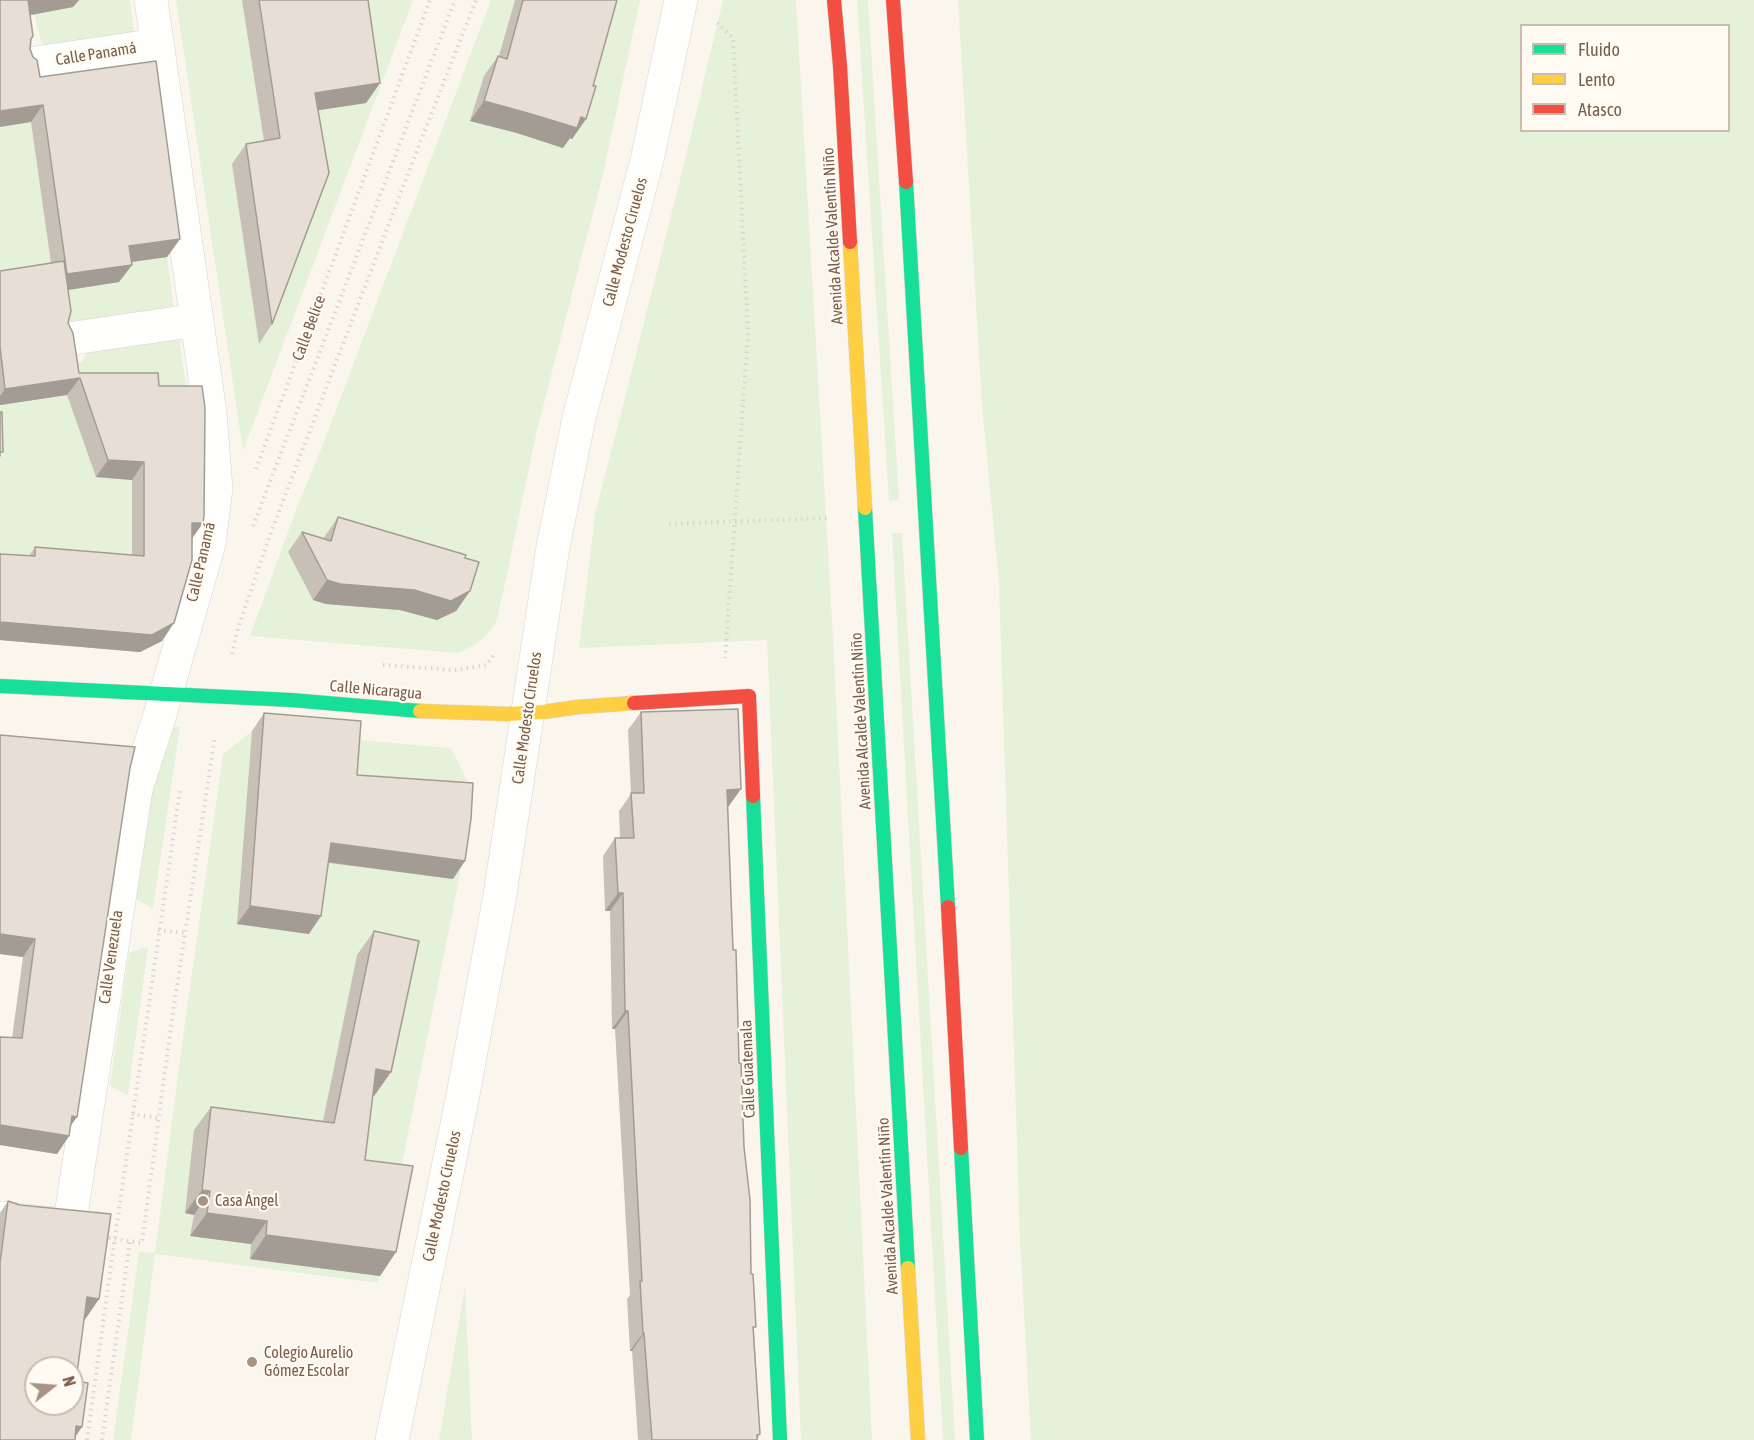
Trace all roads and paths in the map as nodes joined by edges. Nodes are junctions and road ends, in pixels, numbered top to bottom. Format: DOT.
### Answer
graph roads {
  1 [pos="151,0"];
  2 [pos="430,0"];
  3 [pos="476,0"];
  4 [pos="681,0"];
  5 [pos="834,0"];
  6 [pos="893,0"];
  7 [pos="710,16"];
  8 [pos="158,45"];
  9 [pos="36,63"];
  10 [pos="197,320"];
  11 [pos="74,338"];
  12 [pos="254,475"];
  13 [pos="735,521"];
  14 [pos="669,524"];
  15 [pos="499,647"];
  16 [pos="232,654"];
  17 [pos="244,655"];
  18 [pos="176,659"];
  19 [pos="382,665"];
  20 [pos="0,686"];
  21 [pos="166,693"];
  22 [pos="749,696"];
  23 [pos="723,698"];
  24 [pos="528,714"];
  25 [pos="215,732"];
  26 [pos="0,1218"];
  27 [pos="130,1241"];
  28 [pos="142,1243"];
  29 [pos="102,1440"];
  30 [pos="392,1440"];
  31 [pos="780,1440"];
  32 [pos="918,1440"];
  33 [pos="977,1440"];
  1 -- 8 [label="street, Calle Panamá"];
  2 -- 12 [label="path, Calle Belice"];
  3 -- 16 [label="path"];
  4 -- 24 [label="street, Calle Modesto Ciruelos"];
  5 -- 32 [label="street, Avenida Alcalde Valentín Niño"];
  6 -- 33 [label="street"];
  7 -- 13 [label="path"];
  8 -- 9 [label="street, Calle Panamá"];
  8 -- 10 [label="street, Calle Panamá"];
  10 -- 11 [label="street"];
  10 -- 18 [label="street, Calle Panamá"];
  13 -- 14 [label="path"];
  13 -- 23 [label="path"];
  15 -- 19 [label="path"];
  16 -- 17 [label="path"];
  16 -- 18 [label="path"];
  18 -- 21 [label="street, Calle Panamá"];
  20 -- 21 [label="street, Calle Nicaragua"];
  21 -- 24 [label="street, Calle Nicaragua"];
  21 -- 26 [label="street, Calle Venezuela"];
  22 -- 23 [label="street, Calle Nicaragua"];
  22 -- 31 [label="street, Calle Guatemala"];
  23 -- 24 [label="street, Calle Nicaragua"];
  24 -- 30 [label="street, Calle Modesto Ciruelos"];
  25 -- 28 [label="path"];
  27 -- 29 [label="path"];
}
